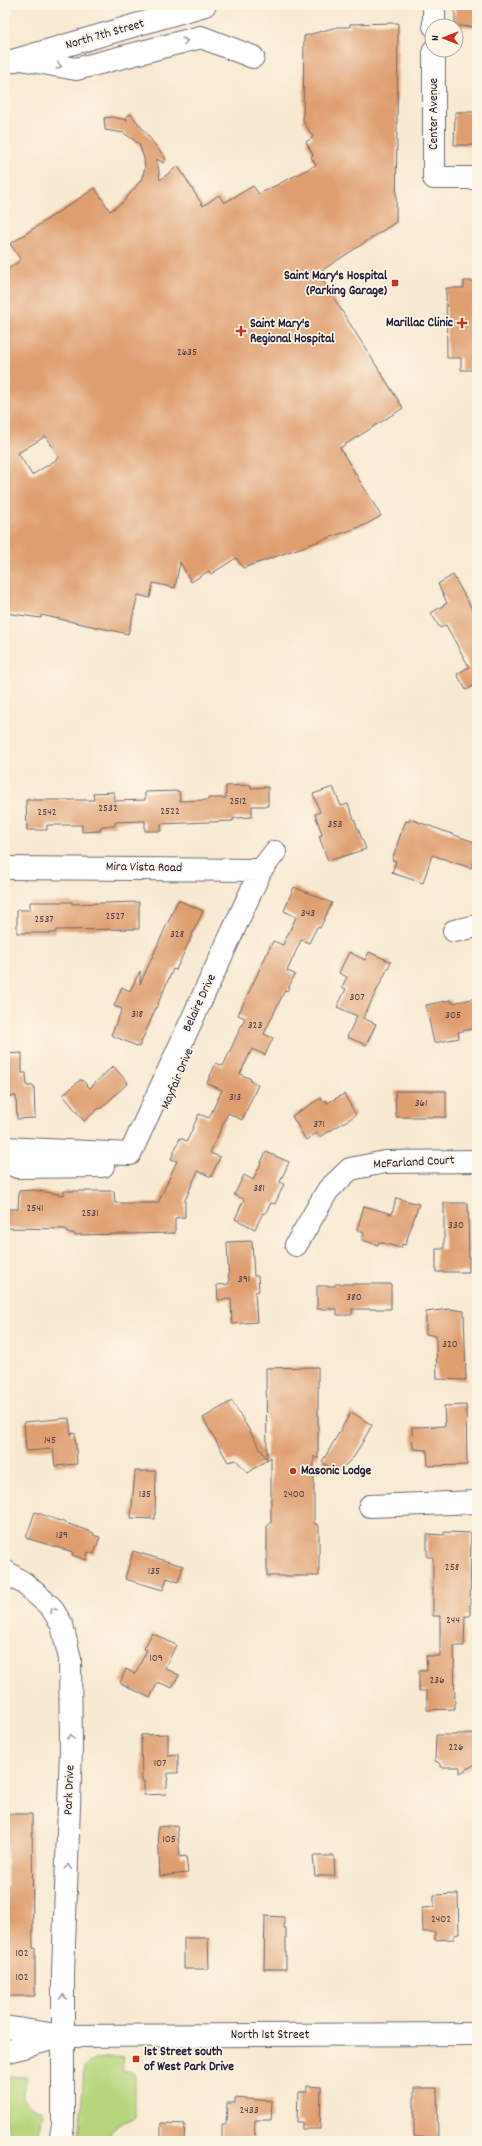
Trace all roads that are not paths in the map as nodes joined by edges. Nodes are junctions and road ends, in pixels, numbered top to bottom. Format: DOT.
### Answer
graph roads {
  1 [pos="205,5"];
  2 [pos="434,5"];
  3 [pos="434,18"];
  4 [pos="253,58"];
  5 [pos="434,58"];
  6 [pos="13,61"];
  7 [pos="477,178"];
  8 [pos="275,852"];
  9 [pos="5,868"];
  10 [pos="261,870"];
  11 [pos="477,926"];
  12 [pos="454,931"];
  13 [pos="5,1148"];
  14 [pos="5,1161"];
  15 [pos="477,1161"];
  16 [pos="296,1245"];
  17 [pos="477,1502"];
  18 [pos="370,1506"];
  19 [pos="5,1571"];
  20 [pos="5,2027"];
  21 [pos="477,2034"];
  22 [pos="63,2036"];
  23 [pos="5,2052"];
  24 [pos="60,2141"];
  1 -- 6 [label="street, North 7th Street"];
  2 -- 3 [label="street"];
  6 -- 4 [label="street, one-way"];
  5 -- 7 [label="street, Center Avenue"];
  8 -- 10 [label="street"];
  9 -- 10 [label="street, Mira Vista Road"];
  10 -- 13 [label="street, Belaire Drive"];
  10 -- 14 [label="street, Mayfair Drive"];
  11 -- 12 [label="street"];
  15 -- 16 [label="street, McFarland Court"];
  17 -- 18 [label="street"];
  22 -- 19 [label="street, Park Drive, one-way"];
  20 -- 22 [label="street, North 1st Street"];
  21 -- 22 [label="street, North 1st Street"];
  22 -- 23 [label="street, North 1st Street"];
  22 -- 24 [label="street, Park Drive"];
}
